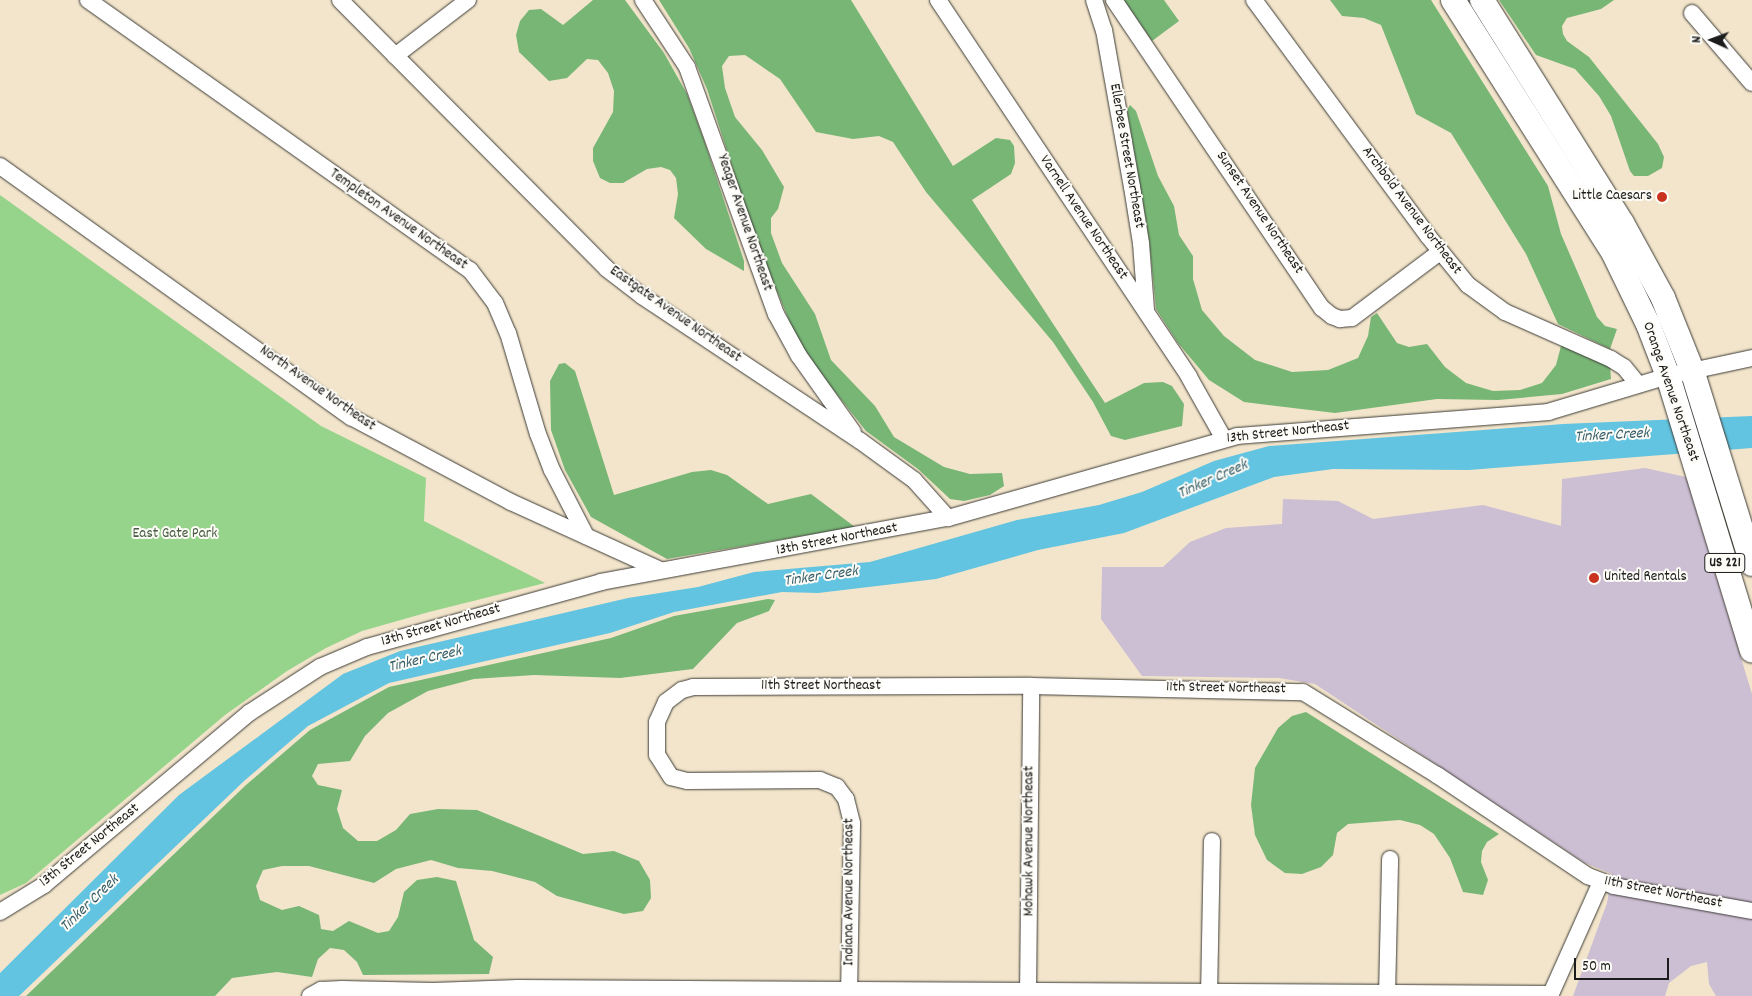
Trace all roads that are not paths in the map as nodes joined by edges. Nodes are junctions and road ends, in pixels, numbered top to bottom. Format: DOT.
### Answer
graph roads {
  1 [pos="88,0"];
  2 [pos="340,0"];
  3 [pos="468,0"];
  4 [pos="643,0"];
  5 [pos="938,0"];
  6 [pos="1094,0"];
  7 [pos="1114,0"];
  8 [pos="1254,0"];
  9 [pos="1453,0"];
  10 [pos="1482,0"];
  11 [pos="1692,12"];
  12 [pos="395,56"];
  13 [pos="1752,82"];
  14 [pos="0,166"];
  15 [pos="1440,252"];
  16 [pos="1146,314"];
  17 [pos="1752,358"];
  18 [pos="1692,370"];
  19 [pos="1668,376"];
  20 [pos="1638,384"];
  21 [pos="1224,439"];
  22 [pos="859,440"];
  23 [pos="1745,515"];
  24 [pos="948,518"];
  25 [pos="1714,530"];
  26 [pos="586,536"];
  27 [pos="1752,564"];
  28 [pos="660,570"];
  29 [pos="1752,650"];
  30 [pos="1031,686"];
  31 [pos="840,790"];
  32 [pos="1212,841"];
  33 [pos="1390,859"];
  34 [pos="1601,882"];
  35 [pos="1752,911"];
  36 [pos="0,912"];
  37 [pos="483,993"];
  38 [pos="663,993"];
  39 [pos="849,993"];
  40 [pos="1028,994"];
  41 [pos="1209,994"];
  42 [pos="1387,995"];
  43 [pos="1551,995"];
  44 [pos="310,996"];
  1 -- 26 [label="street, Templeton Avenue Northeast"];
  2 -- 12 [label="street, Eastgate Avenue Northeast"];
  3 -- 12 [label="street"];
  4 -- 22 [label="street, Yeager Avenue Northeast"];
  5 -- 16 [label="street, Varnell Avenue Northeast"];
  6 -- 16 [label="street, Ellerbee Street Northeast"];
  7 -- 15 [label="street, Sunset Avenue Northeast"];
  8 -- 15 [label="street, Archbold Avenue Northeast"];
  9 -- 19 [label="highway, Orange Avenue Northeast / US 221"];
  10 -- 18 [label="highway, Orange Avenue Northeast / US 221"];
  11 -- 13 [label="street"];
  12 -- 22 [label="street, Eastgate Avenue Northeast"];
  14 -- 26 [label="street, North Avenue Northeast"];
  15 -- 20 [label="street, Archbold Avenue Northeast"];
  16 -- 21 [label="street, Varnell Avenue Northeast"];
  17 -- 18 [label="street, 13th Street Northeast"];
  18 -- 19 [label="street, 13th Street Northeast"];
  18 -- 23 [label="highway, Orange Avenue Northeast / US 221"];
  19 -- 20 [label="street, 13th Street Northeast"];
  19 -- 25 [label="highway, Orange Avenue Northeast / US 221"];
  20 -- 21 [label="street, 13th Street Northeast"];
  21 -- 24 [label="street, 13th Street Northeast"];
  22 -- 24 [label="street, Eastgate Avenue Northeast"];
  23 -- 25 [label="street"];
  23 -- 27 [label="highway, Orange Avenue Northeast / US 221"];
  24 -- 28 [label="street, 13th Street Northeast"];
  25 -- 29 [label="highway, Orange Avenue Northeast / US 221"];
  26 -- 28 [label="street, North Avenue Northeast"];
  28 -- 36 [label="street, 13th Street Northeast"];
  30 -- 31 [label="street, 11th Street Northeast"];
  30 -- 34 [label="street, 11th Street Northeast"];
  30 -- 40 [label="street, Mohawk Avenue Northeast"];
  31 -- 39 [label="street, Indiana Avenue Northeast"];
  32 -- 41 [label="street"];
  33 -- 42 [label="street"];
  34 -- 35 [label="street, 11th Street Northeast"];
  34 -- 43 [label="street"];
  37 -- 38 [label="street"];
  37 -- 44 [label="street"];
  38 -- 39 [label="street"];
  39 -- 40 [label="street"];
  40 -- 41 [label="street"];
  41 -- 42 [label="street"];
  42 -- 43 [label="street"];
}
